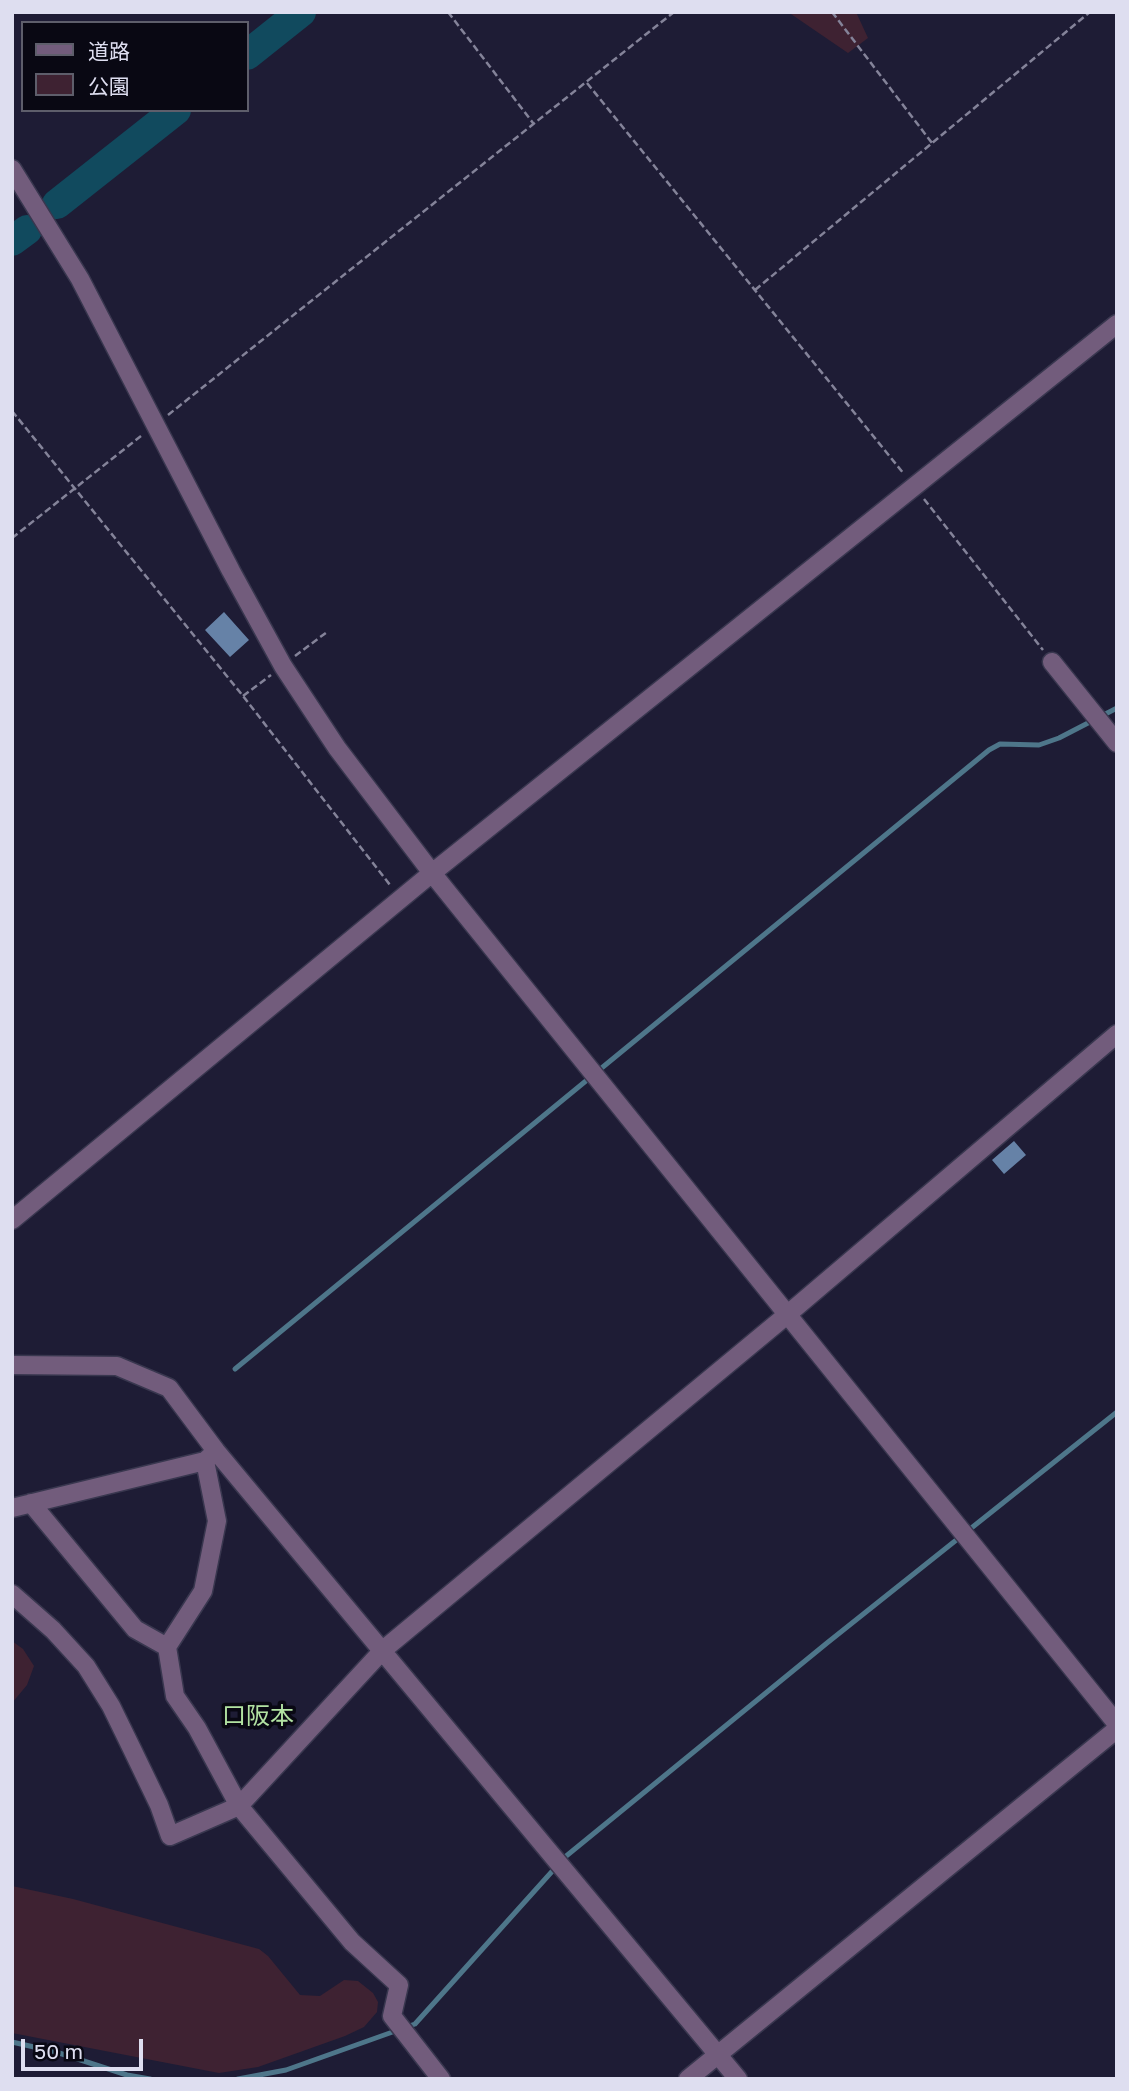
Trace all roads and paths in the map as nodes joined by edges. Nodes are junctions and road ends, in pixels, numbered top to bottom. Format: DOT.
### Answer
graph roads {
  1 [pos="448,12"];
  2 [pos="674,12"];
  3 [pos="832,12"];
  4 [pos="1090,12"];
  5 [pos="587,83"];
  6 [pos="533,122"];
  7 [pos="932,143"];
  8 [pos="12,169"];
  9 [pos="755,290"];
  10 [pos="1117,324"];
  11 [pos="12,411"];
  12 [pos="157,424"];
  13 [pos="915,487"];
  14 [pos="74,489"];
  15 [pos="12,538"];
  16 [pos="1052,662"];
  17 [pos="1117,744"];
  18 [pos="432,873"];
  19 [pos="401,898"];
  20 [pos="1117,1034"];
  21 [pos="12,1220"];
  22 [pos="788,1314"];
  23 [pos="12,1365"];
  24 [pos="211,1456"];
  25 [pos="31,1503"];
  26 [pos="12,1508"];
  27 [pos="12,1594"];
  28 [pos="167,1647"];
  29 [pos="383,1650"];
  30 [pos="1117,1727"];
  31 [pos="239,1807"];
  32 [pos="718,2055"];
  33 [pos="440,2079"];
  34 [pos="688,2079"];
  35 [pos="738,2079"];
  1 -- 6 [label="path"];
  2 -- 5 [label="path"];
  3 -- 7 [label="path"];
  4 -- 7 [label="path"];
  5 -- 6 [label="path"];
  5 -- 9 [label="path"];
  6 -- 12 [label="path"];
  7 -- 9 [label="path"];
  8 -- 12 [label="street"];
  9 -- 13 [label="path"];
  10 -- 13 [label="street"];
  11 -- 14 [label="path"];
  12 -- 14 [label="path"];
  12 -- 18 [label="street"];
  13 -- 16 [label="path"];
  13 -- 18 [label="street"];
  14 -- 15 [label="path"];
  14 -- 19 [label="path"];
  16 -- 17 [label="street"];
  18 -- 19 [label="street"];
  18 -- 22 [label="street"];
  19 -- 21 [label="street"];
  20 -- 22 [label="street"];
  22 -- 29 [label="street"];
  22 -- 30 [label="street"];
  23 -- 24 [label="street"];
  24 -- 25 [label="street"];
  24 -- 28 [label="street"];
  24 -- 29 [label="street"];
  25 -- 26 [label="street"];
  25 -- 28 [label="street"];
  27 -- 31 [label="street"];
  28 -- 31 [label="street"];
  29 -- 31 [label="street"];
  29 -- 32 [label="street"];
  30 -- 32 [label="street"];
  31 -- 33 [label="street"];
  32 -- 34 [label="street"];
  32 -- 35 [label="street"];
}
